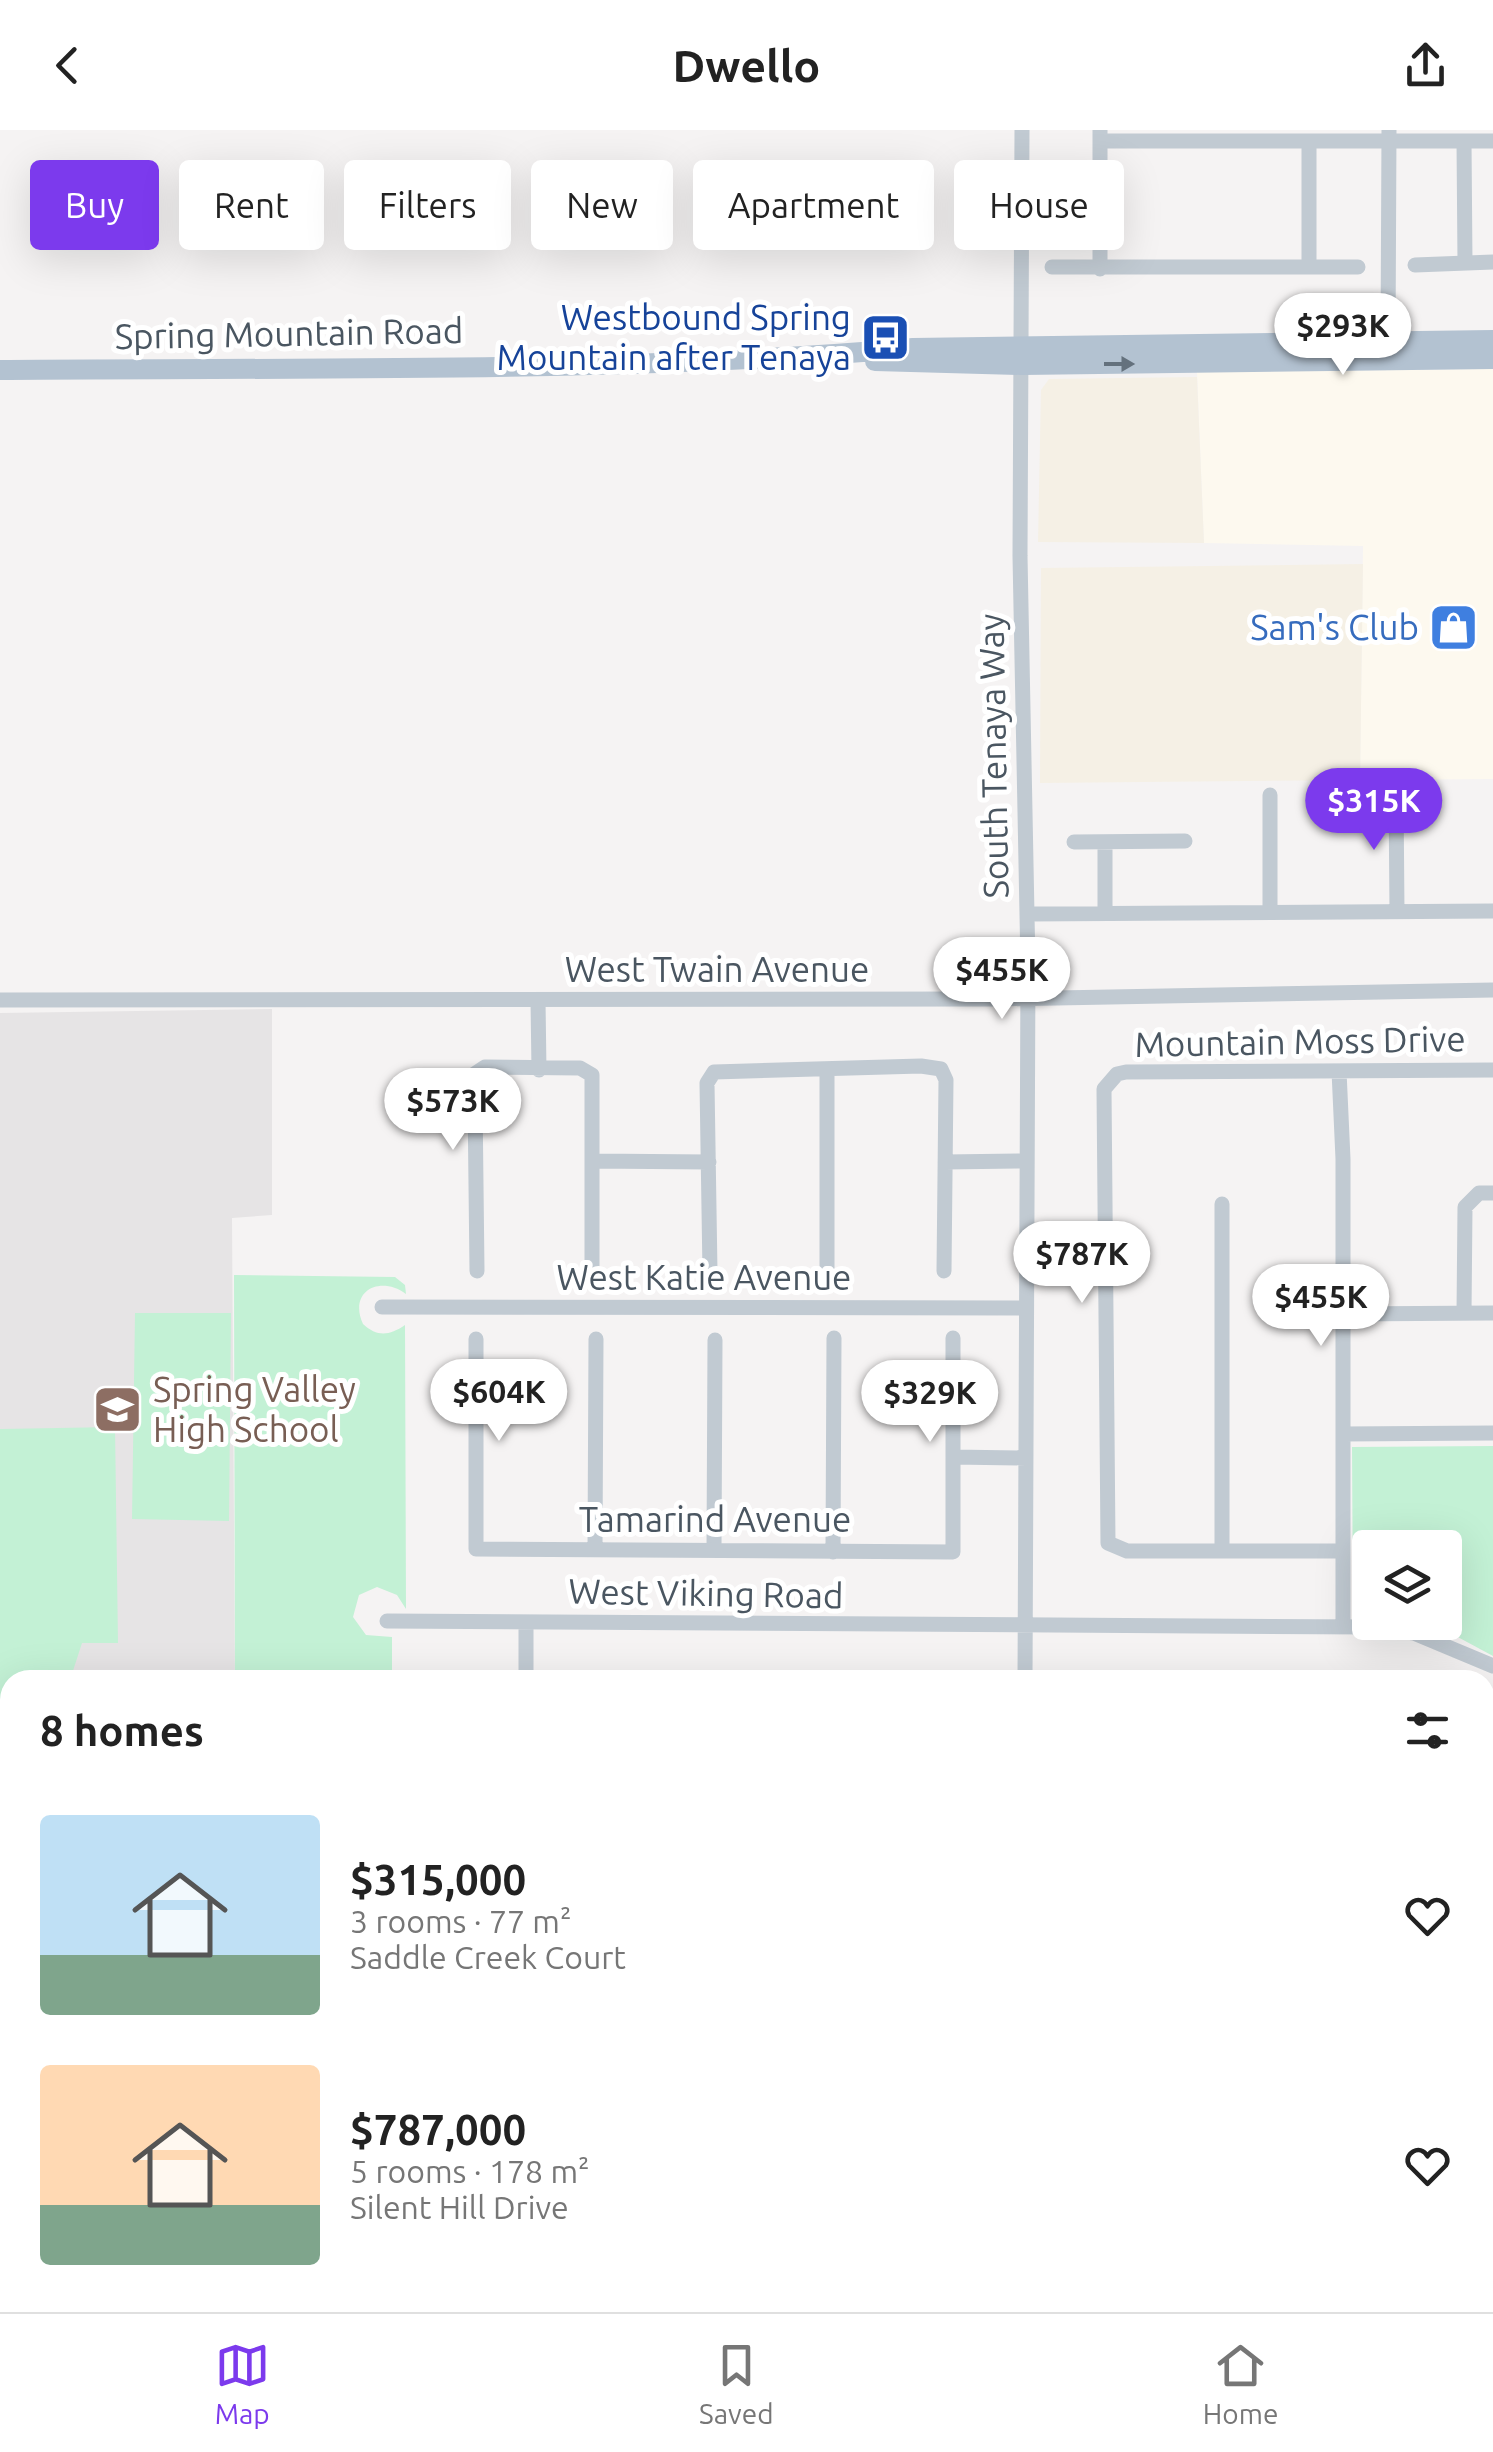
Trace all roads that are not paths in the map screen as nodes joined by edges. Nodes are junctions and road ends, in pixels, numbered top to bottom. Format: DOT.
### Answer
graph roads {
  1 [pos="1022,130"];
  2 [pos="1100,136"];
  3 [pos="1389,136"];
  4 [pos="1464,141"];
  5 [pos="1493,141"];
  6 [pos="1309,142"];
  7 [pos="1493,262"];
  8 [pos="1465,263"];
  9 [pos="1416,264"];
  10 [pos="1309,266"];
  11 [pos="1052,267"];
  12 [pos="1358,267"];
  13 [pos="1100,269"];
  14 [pos="1483,340"];
  15 [pos="1386,352"];
  16 [pos="1022,356"];
  17 [pos="1493,359"];
  18 [pos="0,370"];
  19 [pos="1396,794"];
  20 [pos="1270,795"];
  21 [pos="1184,841"];
  22 [pos="1074,842"];
  23 [pos="1105,842"];
  24 [pos="1493,911"];
  25 [pos="1105,912"];
  26 [pos="1270,912"];
  27 [pos="1397,912"];
  28 [pos="1028,914"];
  29 [pos="1493,990"];
  30 [pos="1025,997"];
  31 [pos="0,1000"];
  32 [pos="538,1000"];
  33 [pos="827,1069"];
  34 [pos="539,1070"];
  35 [pos="1493,1070"];
  36 [pos="1339,1071"];
  37 [pos="593,1161"];
  38 [pos="709,1162"];
  39 [pos="945,1162"];
  40 [pos="1026,1162"];
  41 [pos="1493,1193"];
  42 [pos="1222,1204"];
  43 [pos="476,1270"];
  44 [pos="592,1270"];
  45 [pos="944,1271"];
  46 [pos="710,1272"];
  47 [pos="827,1272"];
  48 [pos="382,1307"];
  49 [pos="1026,1308"];
  50 [pos="1464,1313"];
  51 [pos="1493,1313"];
  52 [pos="1344,1314"];
  53 [pos="834,1338"];
  54 [pos="953,1338"];
  55 [pos="476,1339"];
  56 [pos="596,1339"];
  57 [pos="715,1340"];
  58 [pos="1493,1433"];
  59 [pos="1344,1434"];
  60 [pos="953,1457"];
  61 [pos="1026,1458"];
  62 [pos="595,1550"];
  63 [pos="714,1550"];
  64 [pos="1222,1551"];
  65 [pos="1344,1551"];
  66 [pos="834,1552"];
  67 [pos="386,1621"];
  68 [pos="526,1622"];
  69 [pos="1025,1627"];
  70 [pos="1344,1627"];
  71 [pos="1493,1666"];
  72 [pos="526,1670"];
  73 [pos="1025,1670"];
  1 -- 16 [label="street, South Tenaya Way"];
  2 -- 6 [label="street"];
  2 -- 13 [label="street"];
  3 -- 4 [label="street"];
  3 -- 6 [label="street"];
  3 -- 15 [label="street"];
  4 -- 5 [label="street"];
  4 -- 8 [label="street"];
  6 -- 10 [label="street"];
  7 -- 8 [label="street"];
  8 -- 9 [label="street"];
  10 -- 12 [label="street"];
  10 -- 13 [label="street"];
  11 -- 13 [label="street"];
  14 -- 15 [label="main road, Spring Mountain Road"];
  15 -- 16 [label="main road, Spring Mountain Road"];
  16 -- 15 [label="main road, Spring Mountain Road, one-way"];
  15 -- 17 [label="main road, Spring Mountain Road"];
  16 -- 18 [label="main road, Spring Mountain Road"];
  16 -- 28 [label="street, South Tenaya Way"];
  19 -- 27 [label="street"];
  20 -- 26 [label="street"];
  21 -- 23 [label="street"];
  22 -- 23 [label="street"];
  23 -- 25 [label="street"];
  24 -- 27 [label="street"];
  25 -- 26 [label="street"];
  25 -- 28 [label="street"];
  26 -- 27 [label="street"];
  28 -- 30 [label="street, South Tenaya Way"];
  29 -- 30 [label="street, West Twain Avenue"];
  30 -- 32 [label="street, West Twain Avenue"];
  30 -- 40 [label="street, South Tenaya Way"];
  31 -- 32 [label="street, West Twain Avenue"];
  32 -- 34 [label="street"];
  33 -- 38 [label="street"];
  33 -- 39 [label="street"];
  33 -- 47 [label="street"];
  34 -- 37 [label="street"];
  34 -- 43 [label="street"];
  35 -- 36 [label="street, Mountain Moss Drive"];
  36 -- 52 [label="street"];
  36 -- 64 [label="street, Mountain Moss Drive"];
  37 -- 38 [label="street"];
  37 -- 44 [label="street"];
  38 -- 46 [label="street"];
  39 -- 40 [label="street"];
  39 -- 45 [label="street"];
  40 -- 49 [label="street, South Tenaya Way"];
  41 -- 50 [label="street"];
  42 -- 64 [label="street"];
  48 -- 49 [label="street, West Katie Avenue"];
  49 -- 61 [label="street, South Tenaya Way"];
  50 -- 51 [label="street"];
  50 -- 52 [label="street"];
  52 -- 59 [label="street"];
  53 -- 66 [label="street"];
  54 -- 60 [label="street"];
  55 -- 62 [label="street, Tamarind Avenue"];
  56 -- 62 [label="street"];
  57 -- 63 [label="street"];
  58 -- 59 [label="street"];
  59 -- 65 [label="street"];
  60 -- 61 [label="street"];
  60 -- 66 [label="street, Tamarind Avenue"];
  61 -- 69 [label="street, South Tenaya Way"];
  62 -- 63 [label="street, Tamarind Avenue"];
  63 -- 66 [label="street, Tamarind Avenue"];
  64 -- 65 [label="street"];
  65 -- 70 [label="street"];
  67 -- 68 [label="street, West Viking Road"];
  68 -- 69 [label="street, West Viking Road"];
  68 -- 72 [label="street"];
  69 -- 70 [label="street, West Viking Road"];
  69 -- 73 [label="street, South Tenaya Way"];
  70 -- 71 [label="street, West Viking Road"];
}
